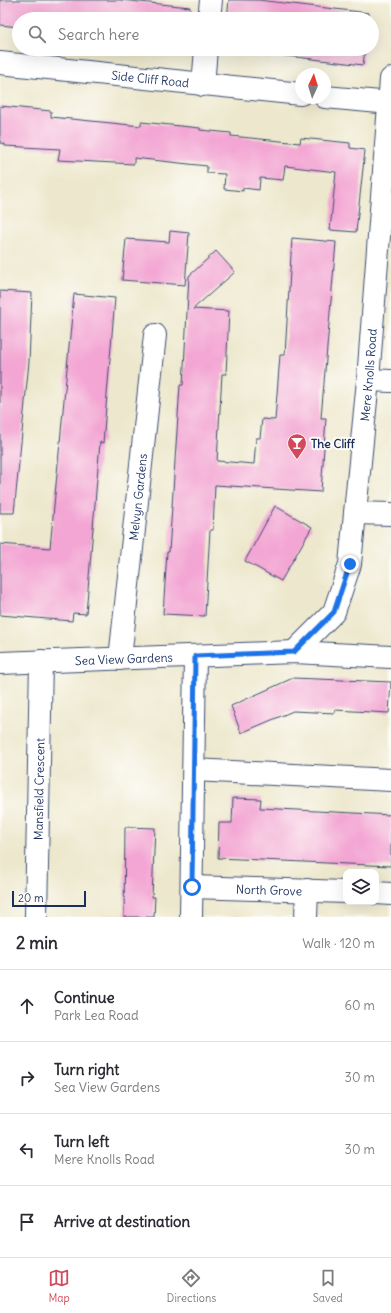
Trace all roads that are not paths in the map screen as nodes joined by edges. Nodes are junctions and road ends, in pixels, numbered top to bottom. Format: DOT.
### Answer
graph roads {
  1 [pos="211,0"];
  2 [pos="210,12"];
  3 [pos="205,56"];
  4 [pos="0,62"];
  5 [pos="391,79"];
  6 [pos="203,84"];
  7 [pos="295,93"];
  8 [pos="331,98"];
  9 [pos="390,103"];
  10 [pos="385,244"];
  11 [pos="155,335"];
  12 [pos="368,380"];
  13 [pos="391,381"];
  14 [pos="355,513"];
  15 [pos="391,514"];
  16 [pos="294,652"];
  17 [pos="195,656"];
  18 [pos="391,658"];
  19 [pos="120,659"];
  20 [pos="42,661"];
  21 [pos="0,663"];
  22 [pos="194,770"];
  23 [pos="391,780"];
  24 [pos="192,887"];
  25 [pos="307,890"];
  26 [pos="343,892"];
  27 [pos="379,893"];
  28 [pos="391,894"];
  29 [pos="36,917"];
  30 [pos="191,917"];
  31 [pos="306,917"];
  1 -- 2 [label="street"];
  3 -- 6 [label="street"];
  4 -- 6 [label="street, Side Cliff Road"];
  5 -- 9 [label="street, Mere Knolls Road"];
  6 -- 7 [label="street, Side Cliff Road"];
  8 -- 9 [label="street"];
  9 -- 10 [label="street, Mere Knolls Road"];
  10 -- 12 [label="street, Mere Knolls Road"];
  11 -- 19 [label="street, Melvyn Gardens"];
  12 -- 13 [label="street"];
  12 -- 14 [label="street, Mere Knolls Road"];
  14 -- 15 [label="street"];
  14 -- 16 [label="street, Mere Knolls Road"];
  16 -- 17 [label="street, Sea View Gardens"];
  16 -- 18 [label="street, Sea View Gardens"];
  17 -- 19 [label="street, Sea View Gardens"];
  17 -- 22 [label="street"];
  19 -- 20 [label="street, Sea View Gardens"];
  20 -- 21 [label="street, Sea View Gardens"];
  20 -- 29 [label="street, Mansfield Crescent"];
  22 -- 23 [label="street"];
  22 -- 24 [label="street"];
  24 -- 25 [label="street, North Grove"];
  24 -- 30 [label="street"];
  25 -- 26 [label="street, North Grove"];
  25 -- 31 [label="street"];
  27 -- 28 [label="street"];
}
